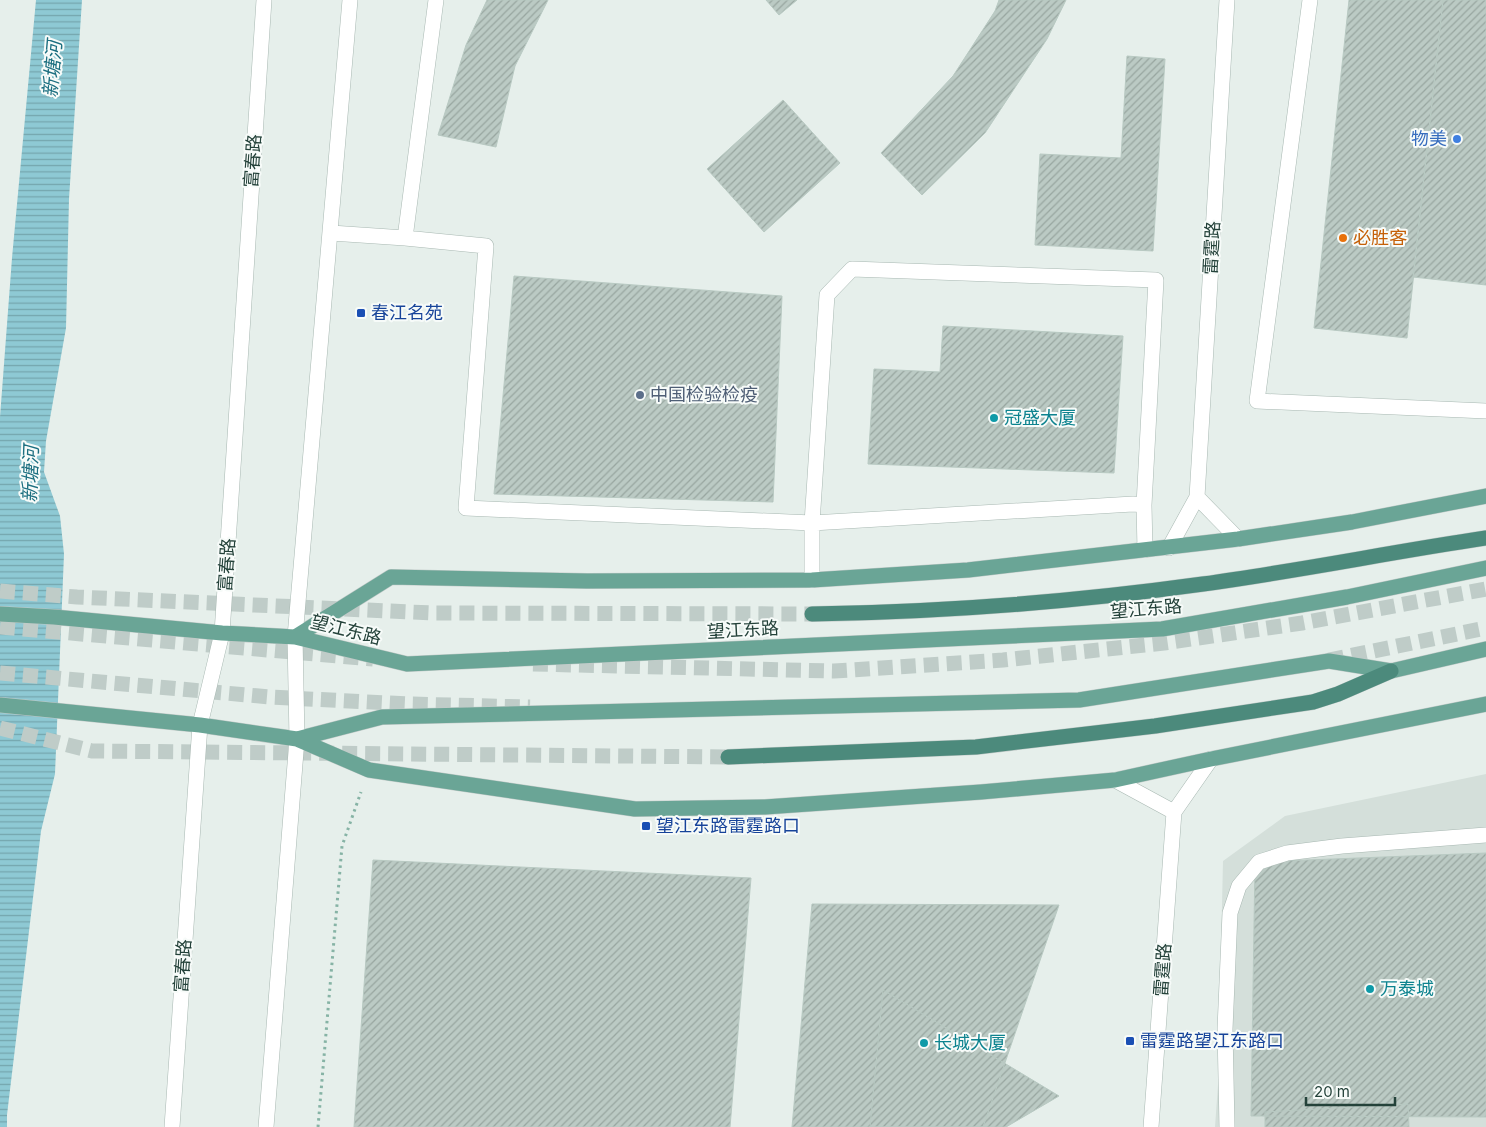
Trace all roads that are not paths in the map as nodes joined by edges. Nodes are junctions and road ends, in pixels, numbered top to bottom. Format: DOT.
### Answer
graph roads {
  1 [pos="264,0"];
  2 [pos="350,0"];
  3 [pos="436,0"];
  4 [pos="1227,0"];
  5 [pos="1310,0"];
  6 [pos="331,233"];
  7 [pos="405,238"];
  8 [pos="1486,411"];
  9 [pos="1486,496"];
  10 [pos="1197,497"];
  11 [pos="1144,505"];
  12 [pos="812,523"];
  13 [pos="1486,538"];
  14 [pos="1238,539"];
  15 [pos="1169,548"];
  16 [pos="1145,550"];
  17 [pos="1486,568"];
  18 [pos="812,580"];
  19 [pos="0,614"];
  20 [pos="812,614"];
  21 [pos="222,633"];
  22 [pos="295,637"];
  23 [pos="1486,649"];
  24 [pos="1391,671"];
  25 [pos="1486,704"];
  26 [pos="0,705"];
  27 [pos="200,725"];
  28 [pos="297,739"];
  29 [pos="728,757"];
  30 [pos="1211,758"];
  31 [pos="1114,780"];
  32 [pos="1174,812"];
  33 [pos="1486,835"];
  34 [pos="172,1127"];
  35 [pos="266,1127"];
  36 [pos="1151,1127"];
  37 [pos="1227,1127"];
  1 -- 21 [label="street, 富春路"];
  2 -- 6 [label="street"];
  3 -- 7 [label="street"];
  4 -- 10 [label="street, 雷霆路"];
  5 -- 8 [label="street"];
  6 -- 7 [label="street"];
  6 -- 22 [label="street"];
  7 -- 12 [label="street"];
  9 -- 14 [label="main road"];
  10 -- 14 [label="street"];
  10 -- 15 [label="street, 雷霆路"];
  11 -- 12 [label="street"];
  11 -- 12 [label="street"];
  11 -- 16 [label="street"];
  12 -- 18 [label="street"];
  13 -- 20 [label="highway"];
  14 -- 15 [label="main road"];
  15 -- 16 [label="main road"];
  16 -- 18 [label="main road"];
  17 -- 22 [label="main road, 望江东路"];
  18 -- 22 [label="main road"];
  19 -- 21 [label="main road, 望江东路"];
  21 -- 22 [label="main road, 望江东路"];
  21 -- 27 [label="street, 富春路"];
  22 -- 28 [label="street"];
  23 -- 24 [label="main road"];
  24 -- 28 [label="main road"];
  24 -- 29 [label="highway"];
  25 -- 30 [label="main road"];
  26 -- 27 [label="main road"];
  27 -- 28 [label="main road"];
  27 -- 34 [label="street, 富春路"];
  28 -- 31 [label="main road"];
  28 -- 35 [label="street"];
  30 -- 31 [label="main road"];
  30 -- 32 [label="street"];
  31 -- 32 [label="street"];
  32 -- 36 [label="street, 雷霆路"];
  33 -- 37 [label="street"];
}
